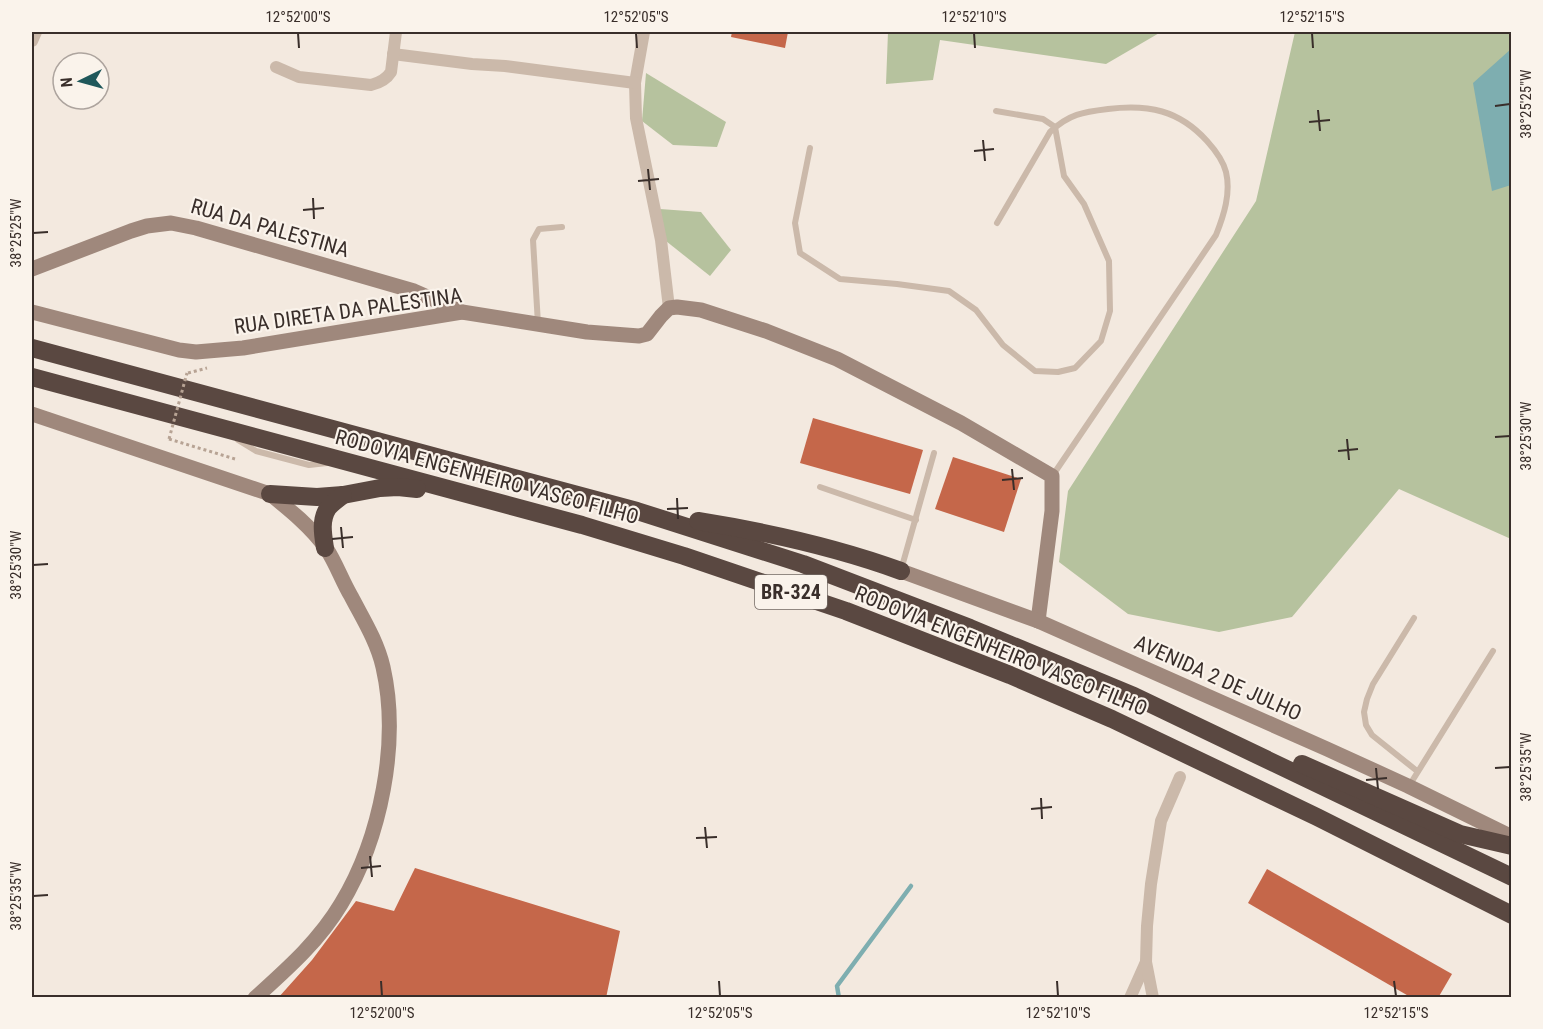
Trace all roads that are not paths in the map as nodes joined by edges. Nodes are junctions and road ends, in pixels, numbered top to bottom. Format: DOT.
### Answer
graph roads {
  1 [pos="36,32"];
  2 [pos="396,32"];
  3 [pos="644,32"];
  4 [pos="32,41"];
  5 [pos="393,54"];
  6 [pos="276,67"];
  7 [pos="635,83"];
  8 [pos="996,111"];
  9 [pos="1055,127"];
  10 [pos="810,148"];
  11 [pos="997,223"];
  12 [pos="562,228"];
  13 [pos="32,269"];
  14 [pos="669,308"];
  15 [pos="32,312"];
  16 [pos="462,312"];
  17 [pos="538,324"];
  18 [pos="32,348"];
  19 [pos="32,377"];
  20 [pos="32,414"];
  21 [pos="934,453"];
  22 [pos="1052,476"];
  23 [pos="820,486"];
  24 [pos="270,494"];
  25 [pos="343,495"];
  26 [pos="637,511"];
  27 [pos="553,518"];
  28 [pos="916,520"];
  29 [pos="326,548"];
  30 [pos="901,571"];
  31 [pos="1414,618"];
  32 [pos="1038,621"];
  33 [pos="1493,651"];
  34 [pos="1230,742"];
  35 [pos="1417,771"];
  36 [pos="1180,777"];
  37 [pos="1408,786"];
  38 [pos="1512,837"];
  39 [pos="1512,846"];
  40 [pos="1512,877"];
  41 [pos="1512,915"];
  42 [pos="1146,962"];
  43 [pos="255,998"];
  44 [pos="1130,998"];
  45 [pos="1153,998"];
  1 -- 4 [label="street"];
  2 -- 5 [label="street"];
  3 -- 7 [label="street"];
  5 -- 6 [label="street"];
  5 -- 7 [label="street"];
  7 -- 14 [label="street"];
  8 -- 9 [label="lane"];
  9 -- 10 [label="lane"];
  9 -- 11 [label="lane"];
  9 -- 22 [label="lane"];
  12 -- 17 [label="lane"];
  13 -- 16 [label="main road, RUA DA PALESTINA"];
  14 -- 17 [label="main road, RUA DIRETA DA PALESTINA"];
  14 -- 22 [label="main road"];
  15 -- 16 [label="main road, RUA DIRETA DA PALESTINA"];
  16 -- 17 [label="main road, RUA DIRETA DA PALESTINA"];
  18 -- 26 [label="highway, RODOVIA ENGENHEIRO VASCO FILHO / BR-324"];
  19 -- 27 [label="highway, RODOVIA ENGENHEIRO VASCO FILHO / BR-324"];
  20 -- 24 [label="main road"];
  21 -- 28 [label="lane"];
  22 -- 32 [label="main road"];
  23 -- 28 [label="lane"];
  24 -- 25 [label="highway"];
  24 -- 29 [label="main road"];
  25 -- 27 [label="highway"];
  25 -- 29 [label="highway"];
  26 -- 30 [label="highway"];
  26 -- 34 [label="highway, RODOVIA ENGENHEIRO VASCO FILHO / BR-324"];
  27 -- 41 [label="highway, RODOVIA ENGENHEIRO VASCO FILHO / BR-324"];
  28 -- 30 [label="lane"];
  29 -- 43 [label="main road"];
  30 -- 32 [label="main road, AVENIDA 2 DE JULHO"];
  31 -- 35 [label="lane"];
  32 -- 37 [label="main road, AVENIDA 2 DE JULHO"];
  33 -- 35 [label="lane"];
  34 -- 39 [label="highway"];
  34 -- 40 [label="highway, RODOVIA ENGENHEIRO VASCO FILHO / BR-324"];
  35 -- 37 [label="lane"];
  36 -- 42 [label="street"];
  37 -- 38 [label="main road, AVENIDA 2 DE JULHO"];
  42 -- 44 [label="street"];
  42 -- 45 [label="street"];
}
